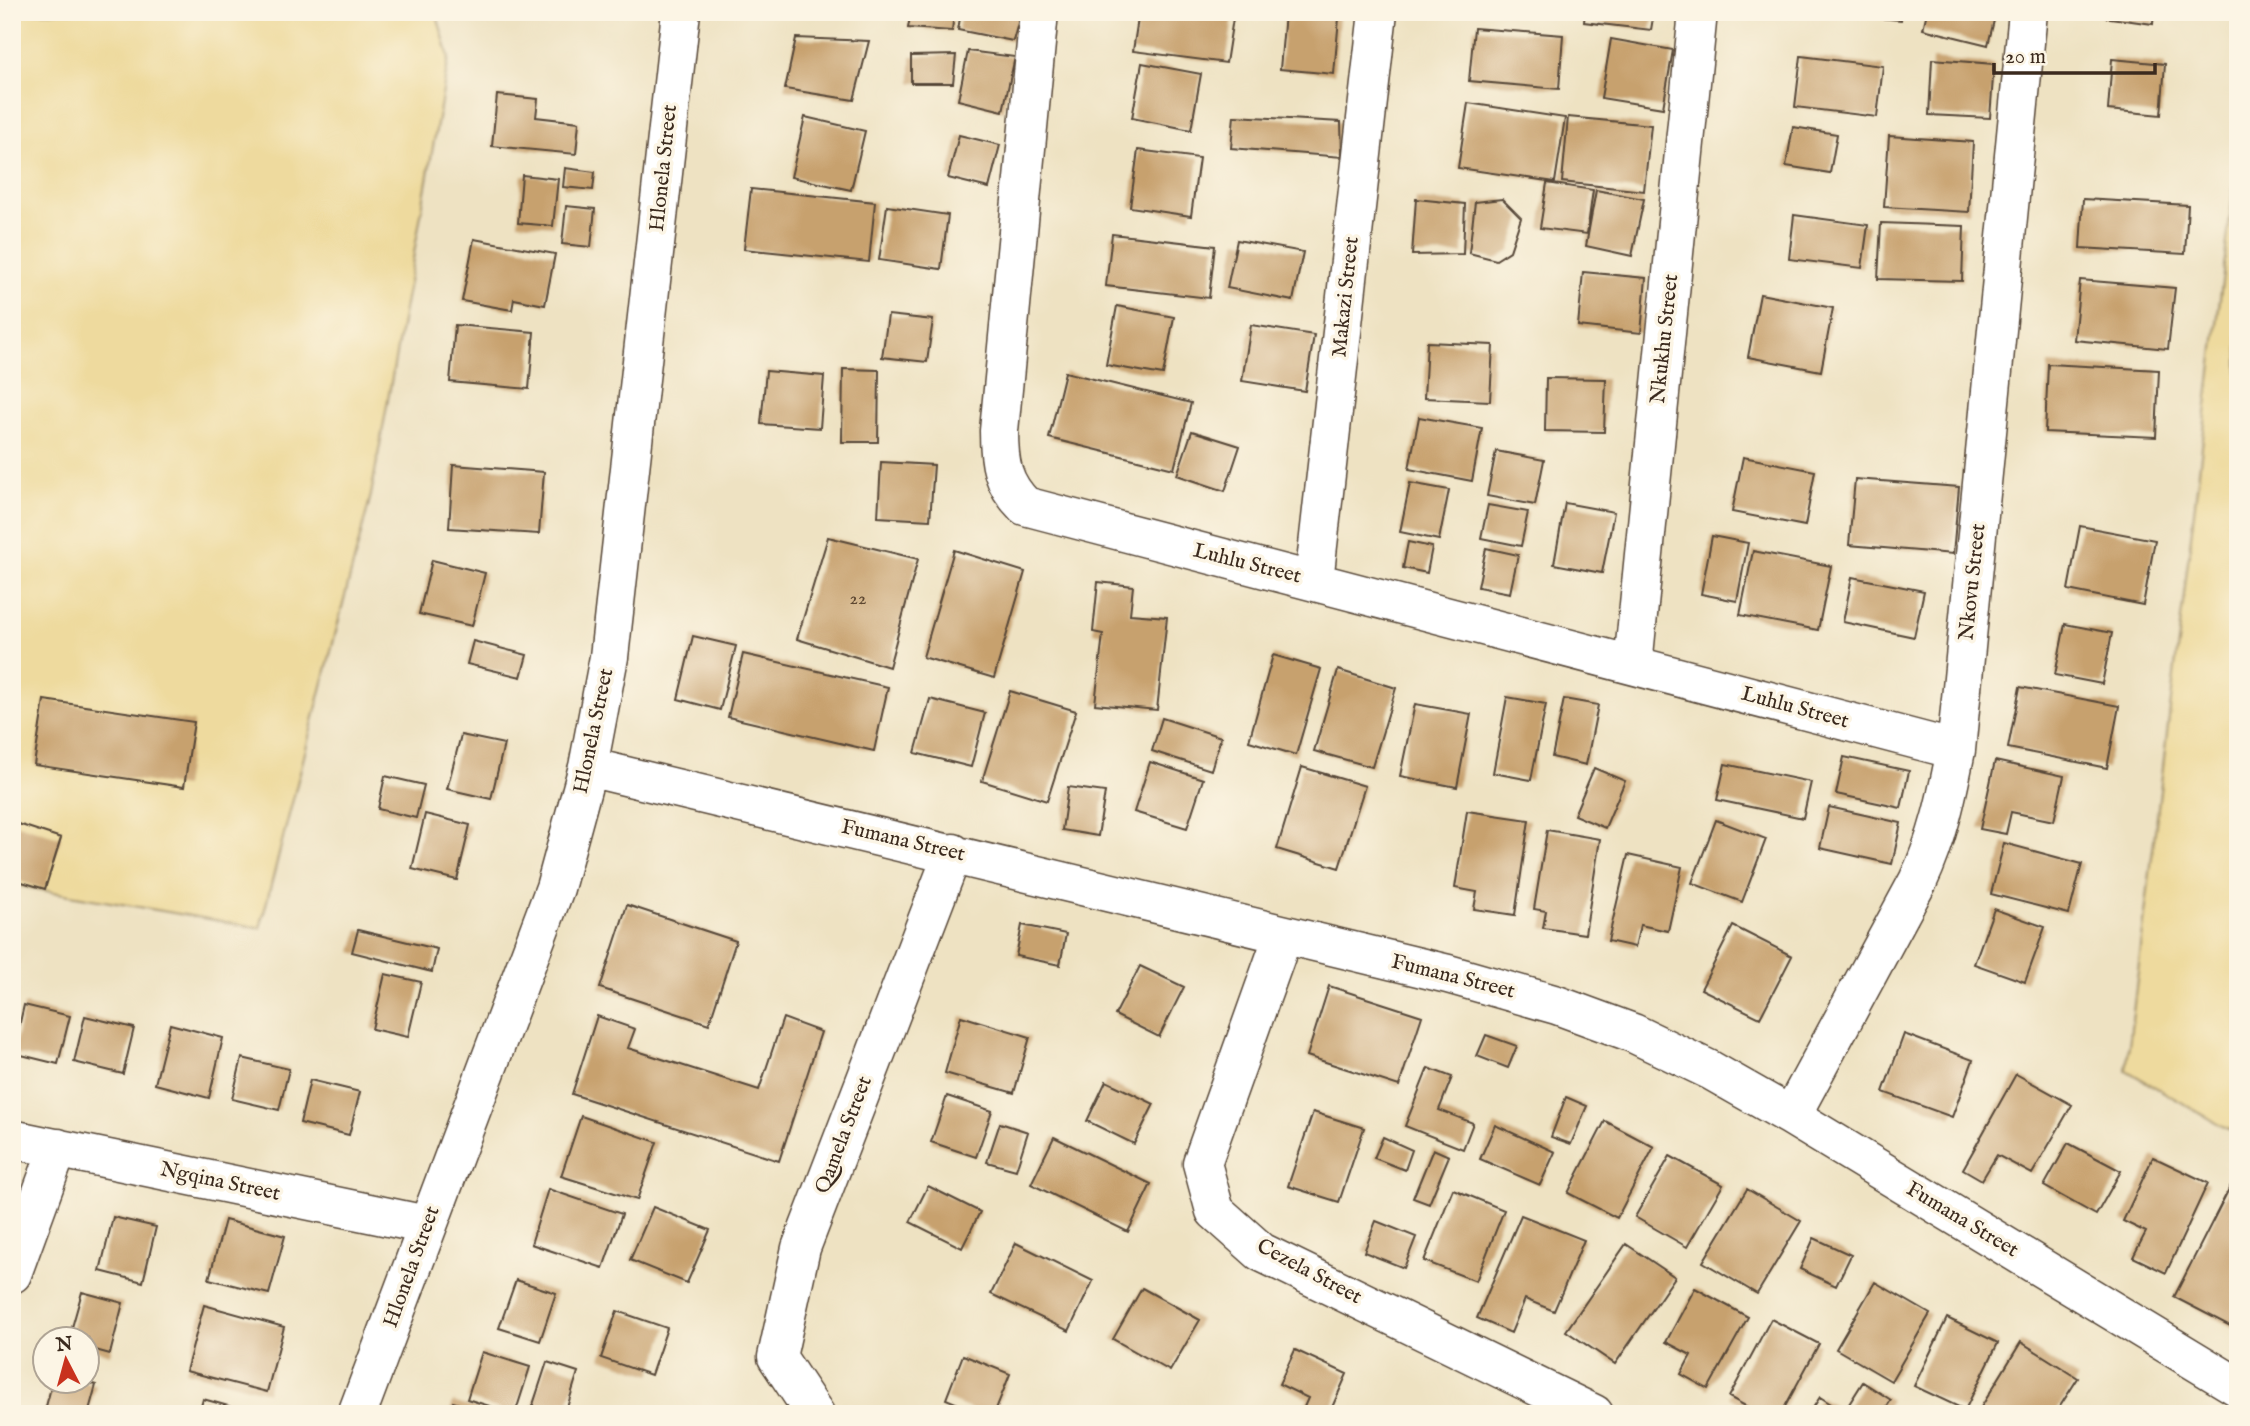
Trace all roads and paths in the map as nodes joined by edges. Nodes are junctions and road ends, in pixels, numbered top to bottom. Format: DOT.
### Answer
graph roads {
  1 [pos="681,12"];
  2 [pos="1039,12"];
  3 [pos="1378,12"];
  4 [pos="1698,12"];
  5 [pos="2028,12"];
  6 [pos="1314,581"];
  7 [pos="1633,665"];
  8 [pos="1956,750"];
  9 [pos="588,767"];
  10 [pos="953,853"];
  11 [pos="1283,936"];
  12 [pos="1791,1116"];
  13 [pos="12,1139"];
  14 [pos="58,1148"];
  15 [pos="427,1225"];
  16 [pos="12,1274"];
  17 [pos="2238,1387"];
  18 [pos="357,1414"];
  19 [pos="816,1414"];
  20 [pos="1594,1414"];
  1 -- 9 [label="street, Hlonela Street"];
  2 -- 6 [label="street, Luhlu Street"];
  3 -- 6 [label="street, Makazi Street"];
  4 -- 7 [label="street, Nkukhu Street"];
  5 -- 8 [label="street, Nkovu Street"];
  6 -- 7 [label="street, Luhlu Street"];
  7 -- 8 [label="street, Luhlu Street"];
  8 -- 12 [label="street, Nkovu Street"];
  9 -- 10 [label="street, Fumana Street"];
  9 -- 15 [label="street, Hlonela Street"];
  10 -- 11 [label="street, Fumana Street"];
  10 -- 19 [label="street, Qamela Street"];
  11 -- 12 [label="street, Fumana Street"];
  11 -- 20 [label="street, Cezela Street"];
  12 -- 17 [label="street, Fumana Street"];
  13 -- 14 [label="street, Ngqina Street"];
  14 -- 15 [label="street, Ngqina Street"];
  14 -- 16 [label="street"];
  15 -- 18 [label="street, Hlonela Street"];
}
